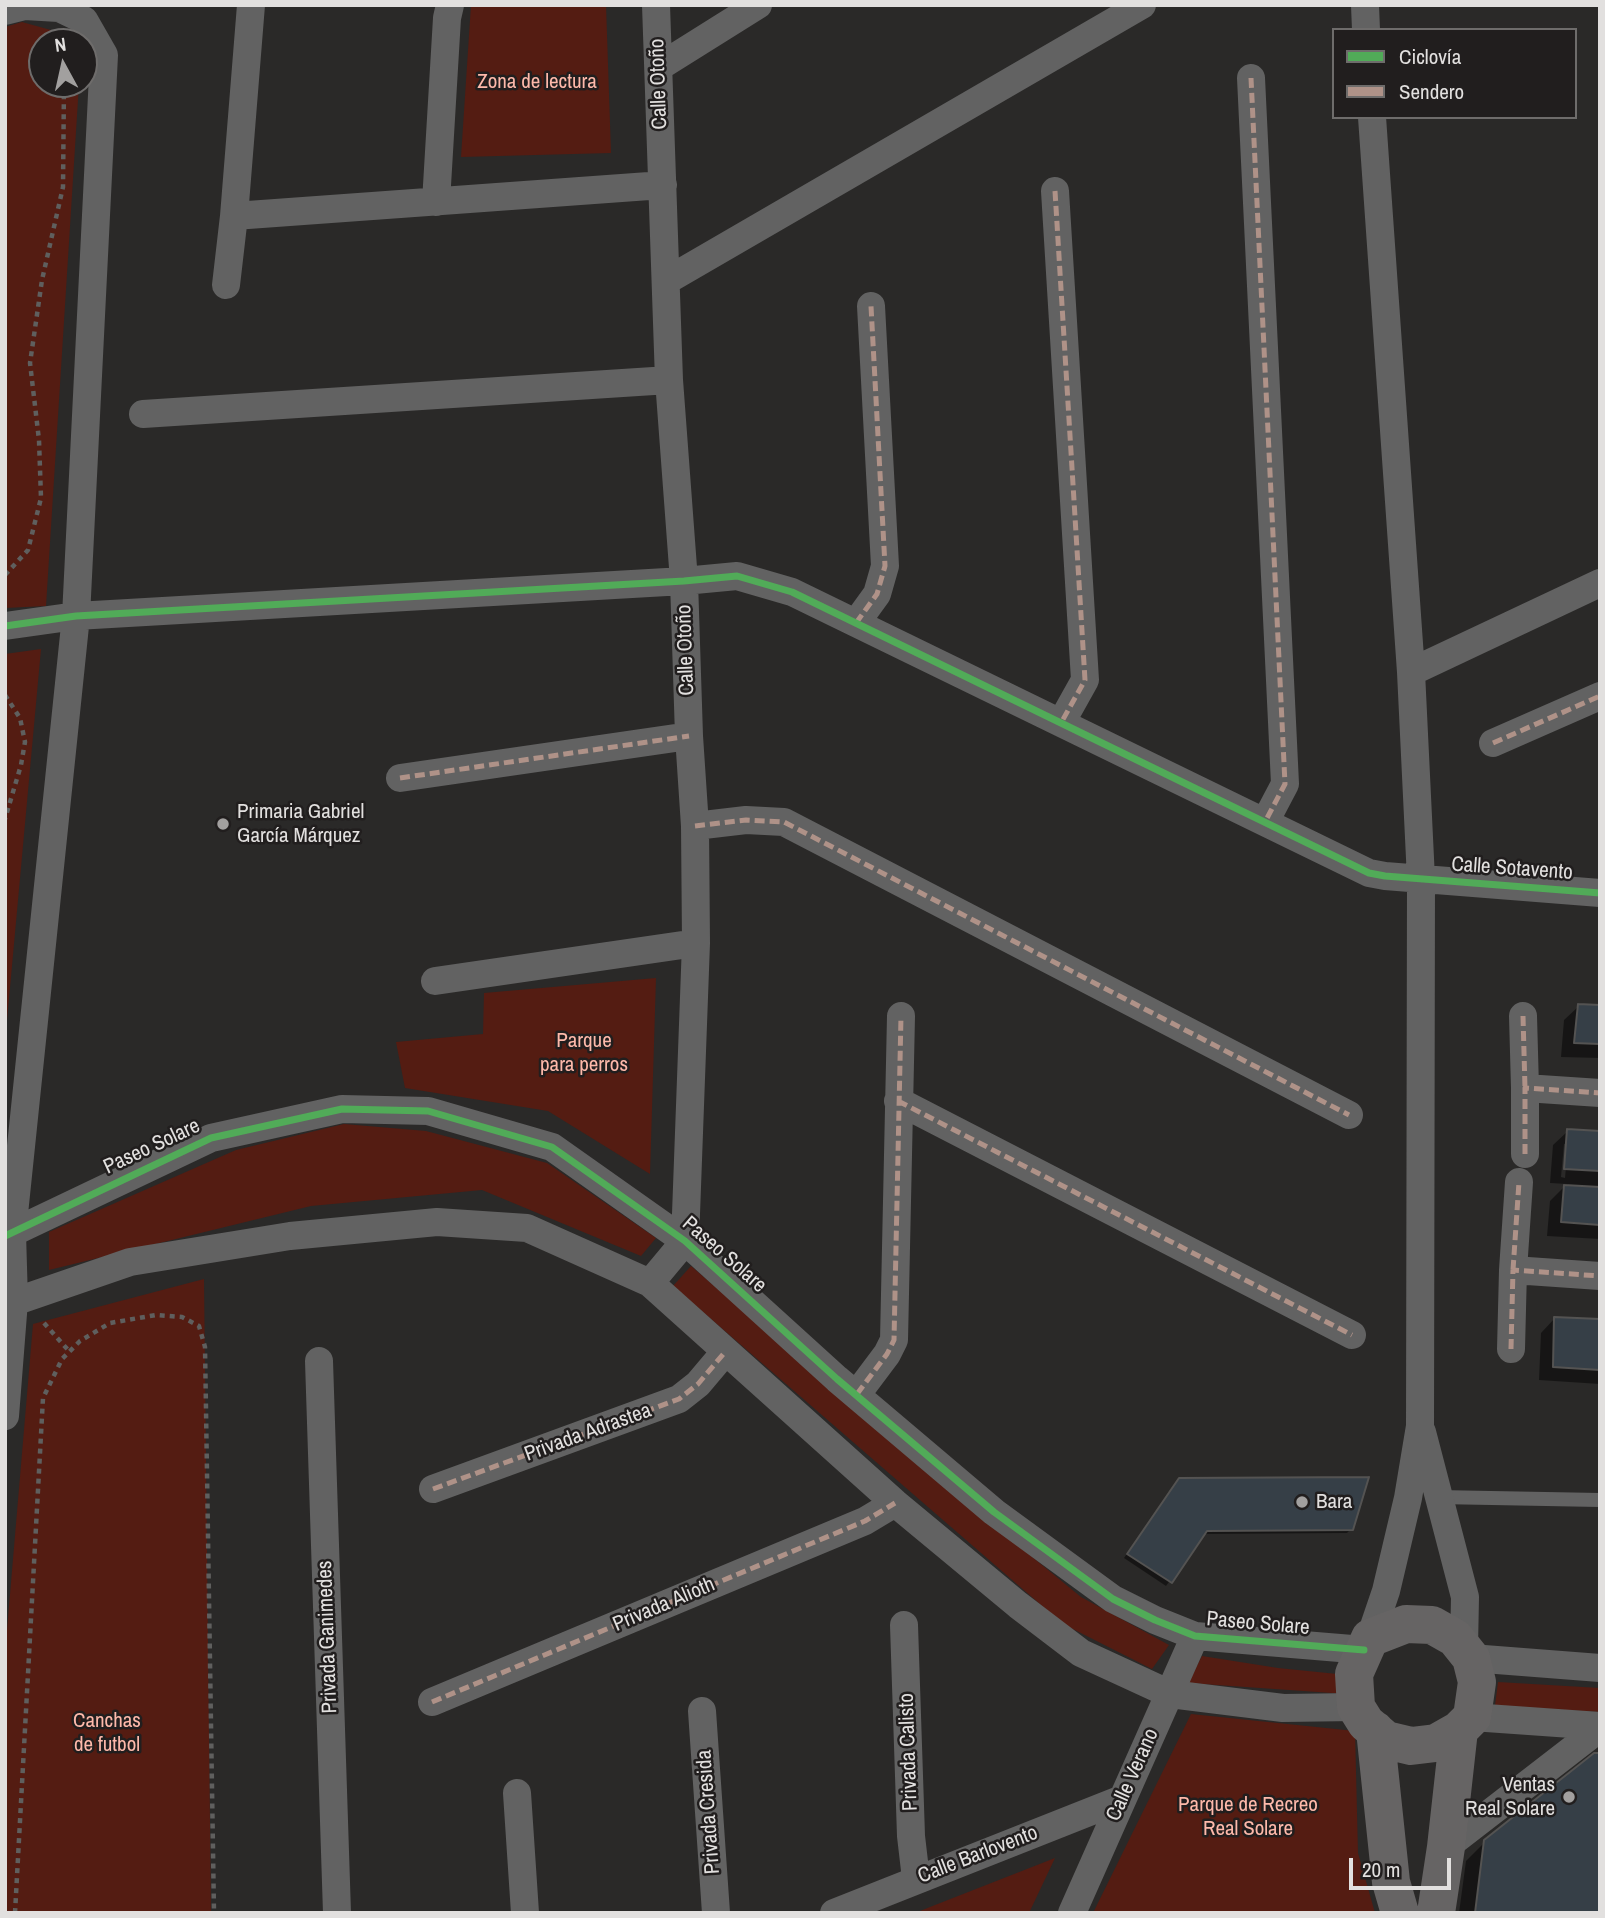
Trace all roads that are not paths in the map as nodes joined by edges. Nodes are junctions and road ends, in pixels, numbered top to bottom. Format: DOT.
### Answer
graph roads {
  1 [pos="251,5"];
  2 [pos="450,5"];
  3 [pos="656,5"];
  4 [pos="758,5"];
  5 [pos="1142,5"];
  6 [pos="1365,5"];
  7 [pos="5,11"];
  8 [pos="1366,28"];
  9 [pos="659,67"];
  10 [pos="1251,78"];
  11 [pos="1372,119"];
  12 [pos="663,185"];
  13 [pos="1055,191"];
  14 [pos="436,202"];
  15 [pos="234,216"];
  16 [pos="666,281"];
  17 [pos="226,285"];
  18 [pos="871,306"];
  19 [pos="669,380"];
  20 [pos="143,414"];
  21 [pos="684,581"];
  22 [pos="1600,583"];
  23 [pos="76,616"];
  24 [pos="856,623"];
  25 [pos="5,626"];
  26 [pos="1410,672"];
  27 [pos="1600,696"];
  28 [pos="1061,723"];
  29 [pos="689,736"];
  30 [pos="1493,743"];
  31 [pos="400,778"];
  32 [pos="1265,822"];
  33 [pos="695,826"];
  34 [pos="1421,880"];
  35 [pos="1600,893"];
  36 [pos="696,943"];
  37 [pos="435,981"];
  38 [pos="901,1016"];
  39 [pos="1523,1016"];
  40 [pos="1525,1088"];
  41 [pos="1600,1093"];
  42 [pos="898,1101"];
  43 [pos="1349,1115"];
  44 [pos="1525,1154"];
  45 [pos="1519,1182"];
  46 [pos="9,1234"];
  47 [pos="685,1241"];
  48 [pos="1513,1270"];
  49 [pos="1600,1276"];
  50 [pos="650,1283"];
  51 [pos="10,1303"];
  52 [pos="1352,1335"];
  53 [pos="1511,1349"];
  54 [pos="725,1352"];
  55 [pos="319,1361"];
  56 [pos="857,1394"];
  57 [pos="5,1416"];
  58 [pos="1420,1426"];
  59 [pos="433,1489"];
  60 [pos="1440,1497"];
  61 [pos="1408,1498"];
  62 [pos="1600,1500"];
  63 [pos="895,1503"];
  64 [pos="904,1625"];
  65 [pos="1195,1636"];
  66 [pos="1367,1644"];
  67 [pos="1467,1653"];
  68 [pos="1600,1668"];
  69 [pos="1170,1694"];
  70 [pos="432,1702"];
  71 [pos="702,1711"];
  72 [pos="1365,1719"];
  73 [pos="1466,1723"];
  74 [pos="1600,1727"];
  75 [pos="517,1793"];
  76 [pos="1122,1799"];
  77 [pos="1446,1847"];
  78 [pos="916,1879"];
  79 [pos="337,1913"];
  80 [pos="525,1913"];
  81 [pos="716,1913"];
  82 [pos="834,1913"];
  83 [pos="1072,1913"];
  84 [pos="1400,1913"];
  85 [pos="1436,1913"];
  1 -- 15 [label="street"];
  2 -- 14 [label="street"];
  3 -- 9 [label="street, Calle Otoño"];
  4 -- 9 [label="street"];
  5 -- 16 [label="street"];
  6 -- 8 [label="street"];
  7 -- 23 [label="street"];
  9 -- 12 [label="street, Calle Otoño"];
  10 -- 32 [label="street"];
  11 -- 26 [label="street"];
  12 -- 14 [label="street"];
  12 -- 16 [label="street, Calle Otoño"];
  13 -- 28 [label="street"];
  14 -- 15 [label="street"];
  15 -- 17 [label="street"];
  16 -- 19 [label="street, Calle Otoño"];
  18 -- 24 [label="street"];
  19 -- 20 [label="street"];
  19 -- 21 [label="street, Calle Otoño"];
  21 -- 23 [label="street, Calle Sotavento"];
  21 -- 24 [label="street, Calle Sotavento"];
  21 -- 29 [label="street, Calle Otoño"];
  22 -- 26 [label="street"];
  23 -- 25 [label="street, Calle Sotavento"];
  23 -- 46 [label="street"];
  24 -- 28 [label="street, Calle Sotavento"];
  26 -- 34 [label="street"];
  27 -- 30 [label="street"];
  28 -- 32 [label="street, Calle Sotavento"];
  29 -- 31 [label="street"];
  29 -- 33 [label="street, Calle Otoño"];
  32 -- 34 [label="street, Calle Sotavento"];
  33 -- 36 [label="street, Calle Otoño"];
  33 -- 43 [label="street"];
  34 -- 35 [label="street, Calle Sotavento"];
  34 -- 58 [label="street"];
  36 -- 37 [label="street"];
  36 -- 47 [label="street, Calle Otoño"];
  38 -- 42 [label="street"];
  39 -- 40 [label="street"];
  40 -- 41 [label="street"];
  40 -- 44 [label="street"];
  42 -- 52 [label="street"];
  42 -- 56 [label="street"];
  45 -- 48 [label="street"];
  46 -- 47 [label="street, Paseo Solare"];
  46 -- 51 [label="street"];
  47 -- 50 [label="street"];
  47 -- 56 [label="street, Paseo Solare"];
  48 -- 49 [label="street"];
  48 -- 53 [label="street"];
  50 -- 51 [label="street"];
  50 -- 54 [label="street"];
  51 -- 57 [label="street"];
  54 -- 59 [label="street, Privada Adrastea"];
  54 -- 63 [label="street"];
  55 -- 79 [label="street, Privada Ganimedes"];
  56 -- 65 [label="street, Paseo Solare"];
  58 -- 60 [label="street"];
  58 -- 61 [label="street"];
  60 -- 61 [label="lane"];
  60 -- 62 [label="lane"];
  60 -- 67 [label="street"];
  61 -- 66 [label="street"];
  63 -- 69 [label="street"];
  63 -- 70 [label="street, Privada Alioth"];
  64 -- 78 [label="street, Privada Calisto"];
  65 -- 66 [label="street, Paseo Solare"];
  65 -- 69 [label="street, Calle Verano"];
  66 -- 67 [label="main road"];
  66 -- 72 [label="main road"];
  67 -- 68 [label="street"];
  67 -- 73 [label="main road"];
  69 -- 72 [label="street"];
  69 -- 76 [label="street, Calle Verano"];
  71 -- 81 [label="street, Privada Cresida"];
  72 -- 73 [label="main road"];
  72 -- 84 [label="main road"];
  73 -- 74 [label="street"];
  73 -- 77 [label="main road"];
  74 -- 77 [label="street"];
  75 -- 80 [label="street"];
  76 -- 78 [label="street, Calle Barlovento"];
  76 -- 83 [label="street, Calle Verano"];
  77 -- 85 [label="main road"];
  78 -- 82 [label="street, Calle Barlovento"];
}
